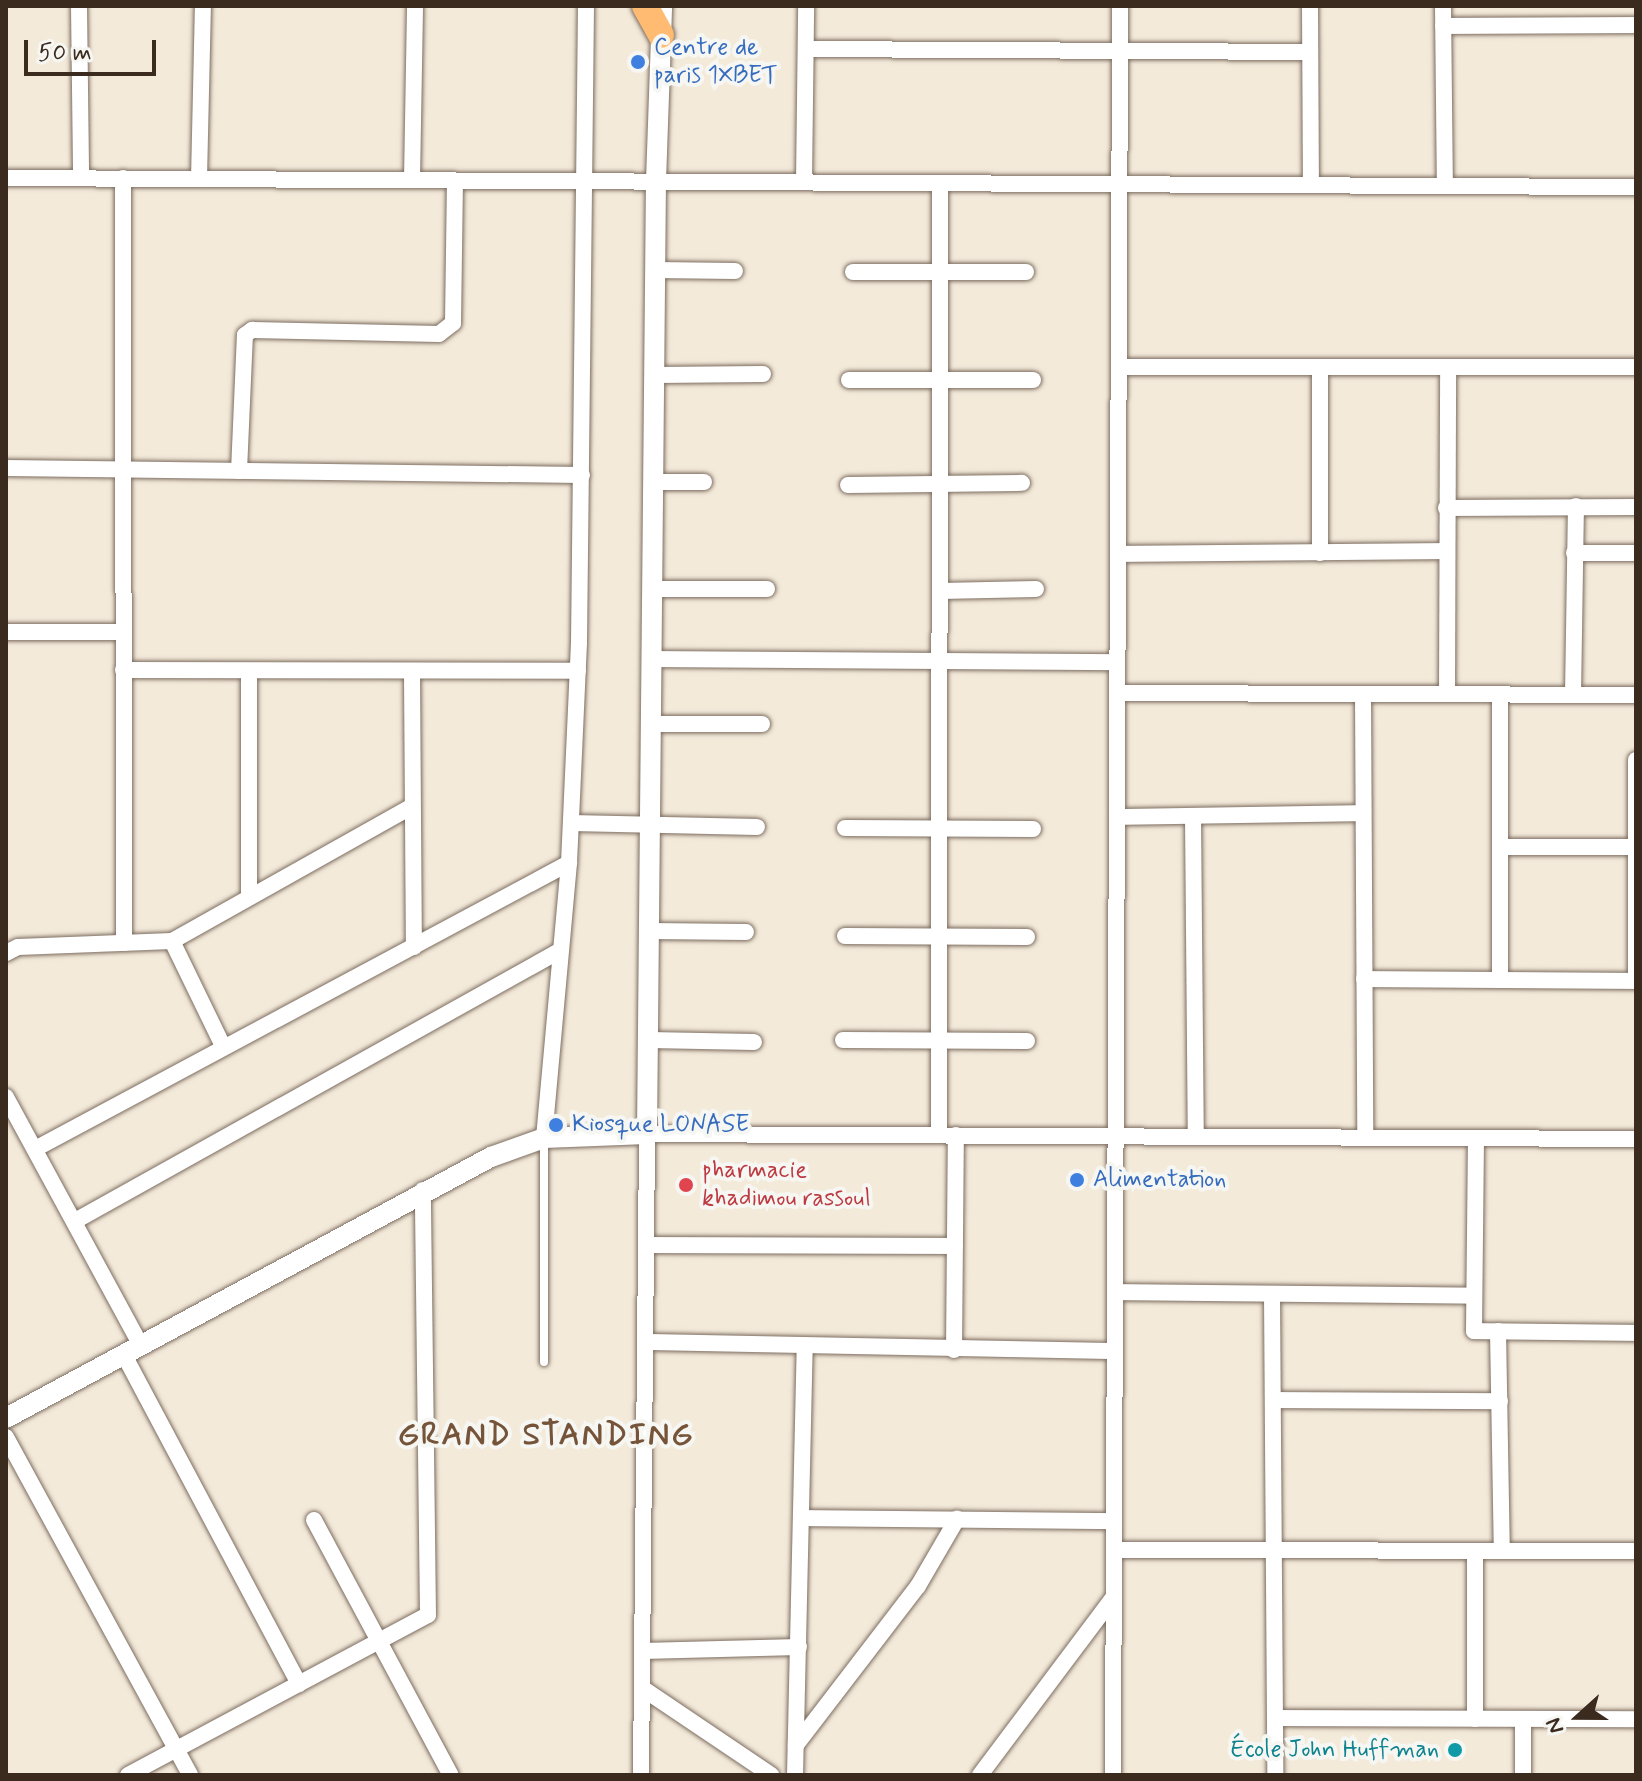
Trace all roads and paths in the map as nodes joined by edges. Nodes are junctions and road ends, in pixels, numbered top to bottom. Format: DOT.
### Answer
graph roads {
  1 [pos="79,6"];
  2 [pos="203,6"];
  3 [pos="415,6"];
  4 [pos="586,6"];
  5 [pos="645,6"];
  6 [pos="662,6"];
  7 [pos="806,6"];
  8 [pos="1120,6"];
  9 [pos="1310,6"];
  10 [pos="1443,6"];
  11 [pos="1636,25"];
  12 [pos="1443,26"];
  13 [pos="661,35"];
  14 [pos="806,49"];
  15 [pos="1120,51"];
  16 [pos="1310,52"];
  17 [pos="6,178"];
  18 [pos="81,178"];
  19 [pos="123,178"];
  20 [pos="199,179"];
  21 [pos="412,180"];
  22 [pos="455,181"];
  23 [pos="583,181"];
  24 [pos="656,181"];
  25 [pos="804,182"];
  26 [pos="940,183"];
  27 [pos="1120,184"];
  28 [pos="1311,185"];
  29 [pos="1445,186"];
  30 [pos="1636,187"];
  31 [pos="656,270"];
  32 [pos="735,271"];
  33 [pos="853,272"];
  34 [pos="940,272"];
  35 [pos="1026,272"];
  36 [pos="1119,367"];
  37 [pos="1636,367"];
  38 [pos="1320,369"];
  39 [pos="1448,370"];
  40 [pos="763,374"];
  41 [pos="656,375"];
  42 [pos="849,380"];
  43 [pos="940,380"];
  44 [pos="1033,380"];
  45 [pos="6,468"];
  46 [pos="123,470"];
  47 [pos="239,471"];
  48 [pos="582,475"];
  49 [pos="656,482"];
  50 [pos="704,482"];
  51 [pos="1022,483"];
  52 [pos="848,485"];
  53 [pos="940,487"];
  54 [pos="1576,506"];
  55 [pos="1636,507"];
  56 [pos="1446,508"];
  57 [pos="1444,551"];
  58 [pos="1320,553"];
  59 [pos="1574,553"];
  60 [pos="1636,553"];
  61 [pos="1118,554"];
  62 [pos="655,589"];
  63 [pos="767,589"];
  64 [pos="1036,589"];
  65 [pos="940,591"];
  66 [pos="6,632"];
  67 [pos="123,632"];
  68 [pos="655,659"];
  69 [pos="1117,662"];
  70 [pos="940,663"];
  71 [pos="123,670"];
  72 [pos="249,671"];
  73 [pos="578,671"];
  74 [pos="412,674"];
  75 [pos="1117,693"];
  76 [pos="1363,694"];
  77 [pos="1447,694"];
  78 [pos="1500,695"];
  79 [pos="1573,695"];
  80 [pos="1636,695"];
  81 [pos="654,724"];
  82 [pos="762,724"];
  83 [pos="1636,760"];
  84 [pos="411,807"];
  85 [pos="1363,813"];
  86 [pos="1193,816"];
  87 [pos="1117,817"];
  88 [pos="571,823"];
  89 [pos="652,825"];
  90 [pos="757,827"];
  91 [pos="845,828"];
  92 [pos="939,829"];
  93 [pos="1033,829"];
  94 [pos="1500,847"];
  95 [pos="1636,847"];
  96 [pos="569,863"];
  97 [pos="249,897"];
  98 [pos="650,931"];
  99 [pos="746,932"];
  100 [pos="845,936"];
  101 [pos="939,936"];
  102 [pos="1027,937"];
  103 [pos="172,941"];
  104 [pos="124,943"];
  105 [pos="414,947"];
  106 [pos="561,950"];
  107 [pos="6,953"];
  108 [pos="1364,979"];
  109 [pos="1500,980"];
  110 [pos="1636,981"];
  111 [pos="649,1040"];
  112 [pos="843,1040"];
  113 [pos="939,1041"];
  114 [pos="1027,1041"];
  115 [pos="754,1042"];
  116 [pos="223,1046"];
  117 [pos="6,1097"];
  118 [pos="647,1134"];
  119 [pos="947,1135"];
  120 [pos="1115,1136"];
  121 [pos="1196,1137"];
  122 [pos="1365,1137"];
  123 [pos="544,1138"];
  124 [pos="1476,1138"];
  125 [pos="1636,1139"];
  126 [pos="35,1149"];
  127 [pos="423,1190"];
  128 [pos="75,1221"];
  129 [pos="646,1245"];
  130 [pos="955,1246"];
  131 [pos="1115,1292"];
  132 [pos="1272,1294"];
  133 [pos="1474,1296"];
  134 [pos="1498,1331"];
  135 [pos="1636,1333"];
  136 [pos="645,1342"];
  137 [pos="131,1348"];
  138 [pos="805,1348"];
  139 [pos="954,1350"];
  140 [pos="1115,1351"];
  141 [pos="544,1362"];
  142 [pos="1273,1400"];
  143 [pos="1500,1401"];
  144 [pos="6,1418"];
  145 [pos="6,1437"];
  146 [pos="803,1518"];
  147 [pos="957,1519"];
  148 [pos="314,1520"];
  149 [pos="1114,1521"];
  150 [pos="1114,1550"];
  151 [pos="1274,1550"];
  152 [pos="1475,1551"];
  153 [pos="1502,1551"];
  154 [pos="1636,1551"];
  155 [pos="1113,1598"];
  156 [pos="379,1641"];
  157 [pos="799,1647"];
  158 [pos="642,1651"];
  159 [pos="299,1684"];
  160 [pos="642,1688"];
  161 [pos="1275,1718"];
  162 [pos="1475,1719"];
  163 [pos="1523,1719"];
  164 [pos="1636,1719"];
  165 [pos="796,1745"];
  166 [pos="176,1749"];
  167 [pos="128,1775"];
  168 [pos="190,1775"];
  169 [pos="451,1775"];
  170 [pos="641,1775"];
  171 [pos="771,1775"];
  172 [pos="795,1775"];
  173 [pos="980,1775"];
  174 [pos="1113,1775"];
  175 [pos="1275,1775"];
  176 [pos="1523,1775"];
  1 -- 18 [label="street"];
  2 -- 20 [label="street"];
  3 -- 21 [label="street"];
  4 -- 23 [label="street"];
  5 -- 13 [label="main road"];
  6 -- 13 [label="street"];
  7 -- 14 [label="street"];
  8 -- 15 [label="street"];
  9 -- 16 [label="street"];
  10 -- 12 [label="street"];
  11 -- 12 [label="street"];
  12 -- 29 [label="street"];
  13 -- 24 [label="street"];
  14 -- 15 [label="street"];
  14 -- 25 [label="street"];
  15 -- 16 [label="street"];
  15 -- 27 [label="street"];
  16 -- 28 [label="street"];
  17 -- 18 [label="street"];
  18 -- 19 [label="street"];
  19 -- 20 [label="street"];
  19 -- 46 [label="street"];
  20 -- 21 [label="street"];
  21 -- 22 [label="street"];
  22 -- 23 [label="street"];
  22 -- 47 [label="street"];
  23 -- 24 [label="street"];
  23 -- 48 [label="street"];
  24 -- 25 [label="street"];
  24 -- 31 [label="street"];
  25 -- 26 [label="street"];
  26 -- 27 [label="street"];
  26 -- 34 [label="street"];
  27 -- 28 [label="street"];
  27 -- 36 [label="street"];
  28 -- 29 [label="street"];
  29 -- 30 [label="street"];
  31 -- 32 [label="street"];
  31 -- 41 [label="street"];
  33 -- 34 [label="street"];
  34 -- 35 [label="street"];
  34 -- 43 [label="street"];
  36 -- 38 [label="street"];
  36 -- 61 [label="street"];
  37 -- 39 [label="street"];
  38 -- 39 [label="street"];
  38 -- 58 [label="street"];
  39 -- 56 [label="street"];
  40 -- 41 [label="street"];
  41 -- 49 [label="street"];
  42 -- 43 [label="street"];
  43 -- 44 [label="street"];
  43 -- 53 [label="street"];
  45 -- 46 [label="street"];
  46 -- 47 [label="street"];
  46 -- 67 [label="street"];
  47 -- 48 [label="street"];
  48 -- 73 [label="street"];
  49 -- 50 [label="street"];
  49 -- 62 [label="street"];
  51 -- 53 [label="street"];
  52 -- 53 [label="street"];
  53 -- 65 [label="street"];
  54 -- 55 [label="street"];
  54 -- 56 [label="street"];
  54 -- 59 [label="street"];
  56 -- 57 [label="street"];
  57 -- 58 [label="street"];
  57 -- 77 [label="street"];
  58 -- 61 [label="street"];
  59 -- 60 [label="street"];
  59 -- 79 [label="street"];
  61 -- 69 [label="street"];
  62 -- 63 [label="street"];
  62 -- 68 [label="street"];
  64 -- 65 [label="street"];
  65 -- 70 [label="street"];
  66 -- 67 [label="street"];
  67 -- 71 [label="street"];
  68 -- 70 [label="street"];
  68 -- 81 [label="street"];
  69 -- 70 [label="street"];
  69 -- 75 [label="street"];
  70 -- 92 [label="street"];
  71 -- 72 [label="street"];
  71 -- 104 [label="street"];
  72 -- 74 [label="street"];
  72 -- 97 [label="street"];
  73 -- 74 [label="street"];
  73 -- 88 [label="street"];
  74 -- 84 [label="street"];
  75 -- 76 [label="street"];
  75 -- 87 [label="street"];
  76 -- 77 [label="street"];
  76 -- 85 [label="street"];
  77 -- 78 [label="street"];
  78 -- 79 [label="street"];
  78 -- 94 [label="street"];
  79 -- 80 [label="street"];
  81 -- 82 [label="street"];
  81 -- 89 [label="street"];
  83 -- 95 [label="street"];
  84 -- 97 [label="street"];
  84 -- 105 [label="street"];
  85 -- 86 [label="street"];
  85 -- 108 [label="street"];
  86 -- 87 [label="street"];
  86 -- 121 [label="street"];
  87 -- 120 [label="street"];
  88 -- 89 [label="street"];
  88 -- 96 [label="street"];
  89 -- 90 [label="street"];
  89 -- 98 [label="street"];
  91 -- 92 [label="street"];
  92 -- 93 [label="street"];
  92 -- 101 [label="street"];
  94 -- 95 [label="street"];
  94 -- 109 [label="street"];
  95 -- 110 [label="street"];
  96 -- 105 [label="street"];
  96 -- 106 [label="street"];
  97 -- 103 [label="street"];
  98 -- 99 [label="street"];
  98 -- 111 [label="street"];
  100 -- 101 [label="street"];
  101 -- 102 [label="street"];
  101 -- 113 [label="street"];
  103 -- 104 [label="street"];
  103 -- 116 [label="street"];
  104 -- 107 [label="street"];
  105 -- 116 [label="street"];
  106 -- 123 [label="street"];
  106 -- 128 [label="street"];
  108 -- 109 [label="street"];
  108 -- 122 [label="street"];
  109 -- 110 [label="street"];
  111 -- 115 [label="street"];
  111 -- 118 [label="street"];
  112 -- 113 [label="street"];
  113 -- 114 [label="street"];
  113 -- 119 [label="street"];
  116 -- 126 [label="street"];
  117 -- 126 [label="street"];
  118 -- 119 [label="street"];
  118 -- 123 [label="street"];
  118 -- 129 [label="street"];
  119 -- 120 [label="street"];
  119 -- 130 [label="street"];
  120 -- 121 [label="street"];
  120 -- 131 [label="street"];
  121 -- 122 [label="street"];
  122 -- 124 [label="street"];
  123 -- 127 [label="street"];
  123 -- 141 [label="lane"];
  124 -- 125 [label="street"];
  124 -- 133 [label="street"];
  126 -- 128 [label="street"];
  127 -- 137 [label="street"];
  127 -- 156 [label="street"];
  128 -- 137 [label="street"];
  129 -- 130 [label="street"];
  129 -- 136 [label="street"];
  130 -- 139 [label="street"];
  131 -- 132 [label="street"];
  131 -- 140 [label="street"];
  132 -- 133 [label="street"];
  132 -- 142 [label="street"];
  133 -- 134 [label="street"];
  134 -- 135 [label="street"];
  134 -- 143 [label="street"];
  136 -- 138 [label="street"];
  136 -- 158 [label="street"];
  137 -- 144 [label="street"];
  137 -- 159 [label="street"];
  138 -- 139 [label="street"];
  138 -- 146 [label="street"];
  139 -- 140 [label="street"];
  140 -- 149 [label="street"];
  142 -- 143 [label="street"];
  142 -- 151 [label="street"];
  143 -- 153 [label="street"];
  145 -- 166 [label="street"];
  146 -- 147 [label="street"];
  146 -- 157 [label="street"];
  147 -- 149 [label="street"];
  147 -- 165 [label="street"];
  148 -- 156 [label="street"];
  149 -- 150 [label="street"];
  150 -- 151 [label="street"];
  150 -- 155 [label="street"];
  151 -- 152 [label="street"];
  151 -- 161 [label="street"];
  152 -- 153 [label="street"];
  152 -- 162 [label="street"];
  153 -- 154 [label="street"];
  155 -- 173 [label="street"];
  155 -- 174 [label="street"];
  156 -- 159 [label="street"];
  156 -- 169 [label="street"];
  157 -- 158 [label="street"];
  157 -- 165 [label="street"];
  158 -- 160 [label="street"];
  159 -- 166 [label="street"];
  160 -- 170 [label="street"];
  160 -- 171 [label="street"];
  161 -- 162 [label="street"];
  161 -- 175 [label="street"];
  162 -- 163 [label="street"];
  163 -- 164 [label="street"];
  163 -- 176 [label="street"];
  165 -- 172 [label="street"];
  166 -- 167 [label="street"];
  166 -- 168 [label="street"];
}
